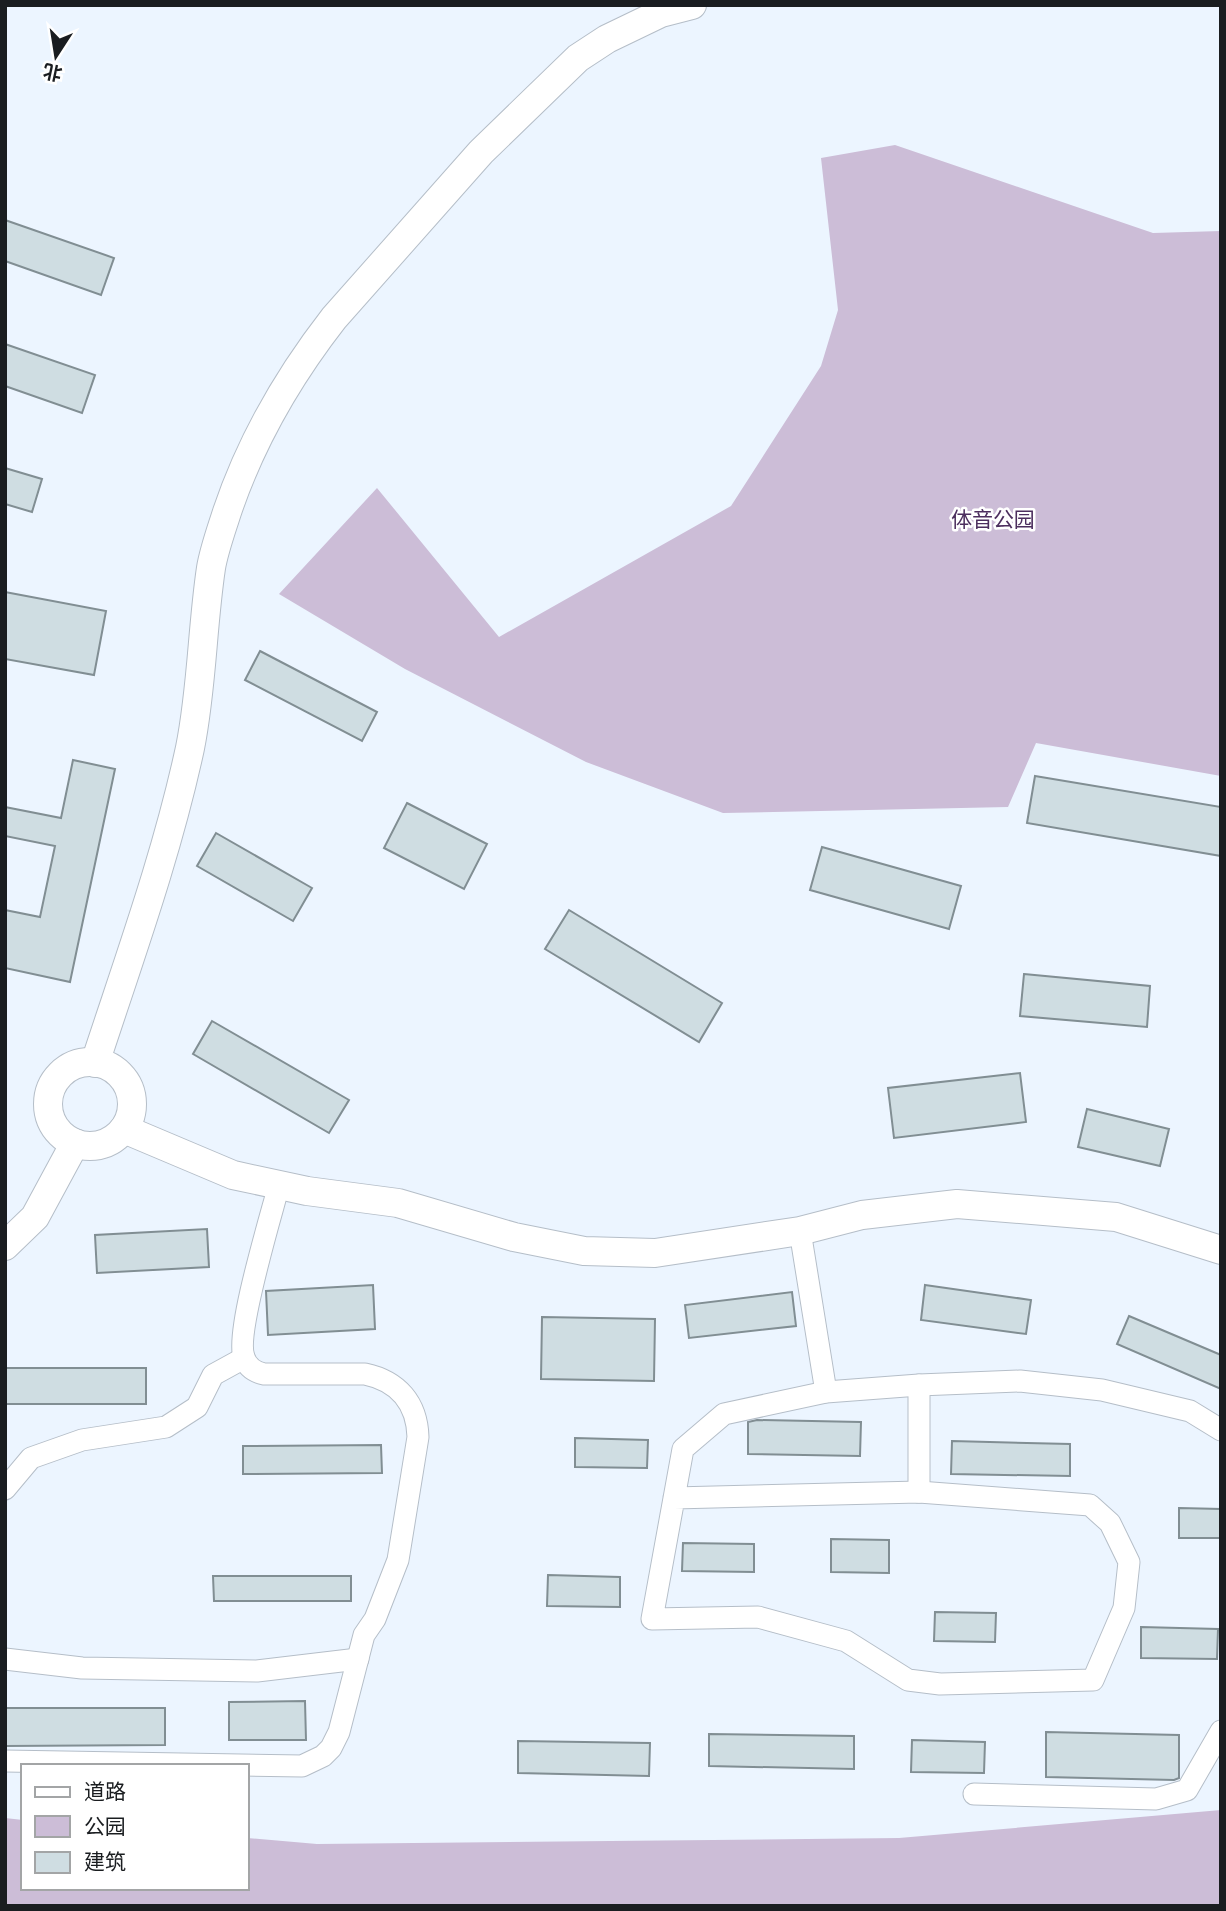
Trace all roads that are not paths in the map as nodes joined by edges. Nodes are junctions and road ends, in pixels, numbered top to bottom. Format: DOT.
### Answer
graph roads {
  1 [pos="692,5"];
  2 [pos="95,1063"];
  3 [pos="124,1129"];
  4 [pos="75,1143"];
  5 [pos="279,1185"];
  6 [pos="800,1231"];
  7 [pos="5,1246"];
  8 [pos="1221,1250"];
  9 [pos="244,1358"];
  10 [pos="919,1385"];
  11 [pos="826,1392"];
  12 [pos="1221,1430"];
  13 [pos="5,1489"];
  14 [pos="919,1492"];
  15 [pos="674,1498"];
  16 [pos="5,1659"];
  17 [pos="358,1659"];
  18 [pos="1221,1731"];
  19 [pos="5,1761"];
  20 [pos="183,1764"];
  21 [pos="248,1765"];
  22 [pos="974,1794"];
  1 -- 2 [label="street"];
  2 -- 3 [label="street"];
  2 -- 4 [label="street"];
  3 -- 4 [label="street"];
  3 -- 5 [label="street"];
  4 -- 7 [label="street"];
  5 -- 6 [label="street"];
  5 -- 9 [label="street"];
  6 -- 8 [label="street"];
  6 -- 11 [label="street"];
  9 -- 13 [label="street"];
  9 -- 17 [label="street"];
  10 -- 11 [label="street"];
  10 -- 12 [label="street"];
  10 -- 14 [label="street"];
  11 -- 15 [label="street"];
  14 -- 15 [label="street"];
  14 -- 15 [label="street"];
  16 -- 17 [label="street"];
  17 -- 21 [label="street"];
  18 -- 22 [label="street"];
  19 -- 20 [label="street"];
}
